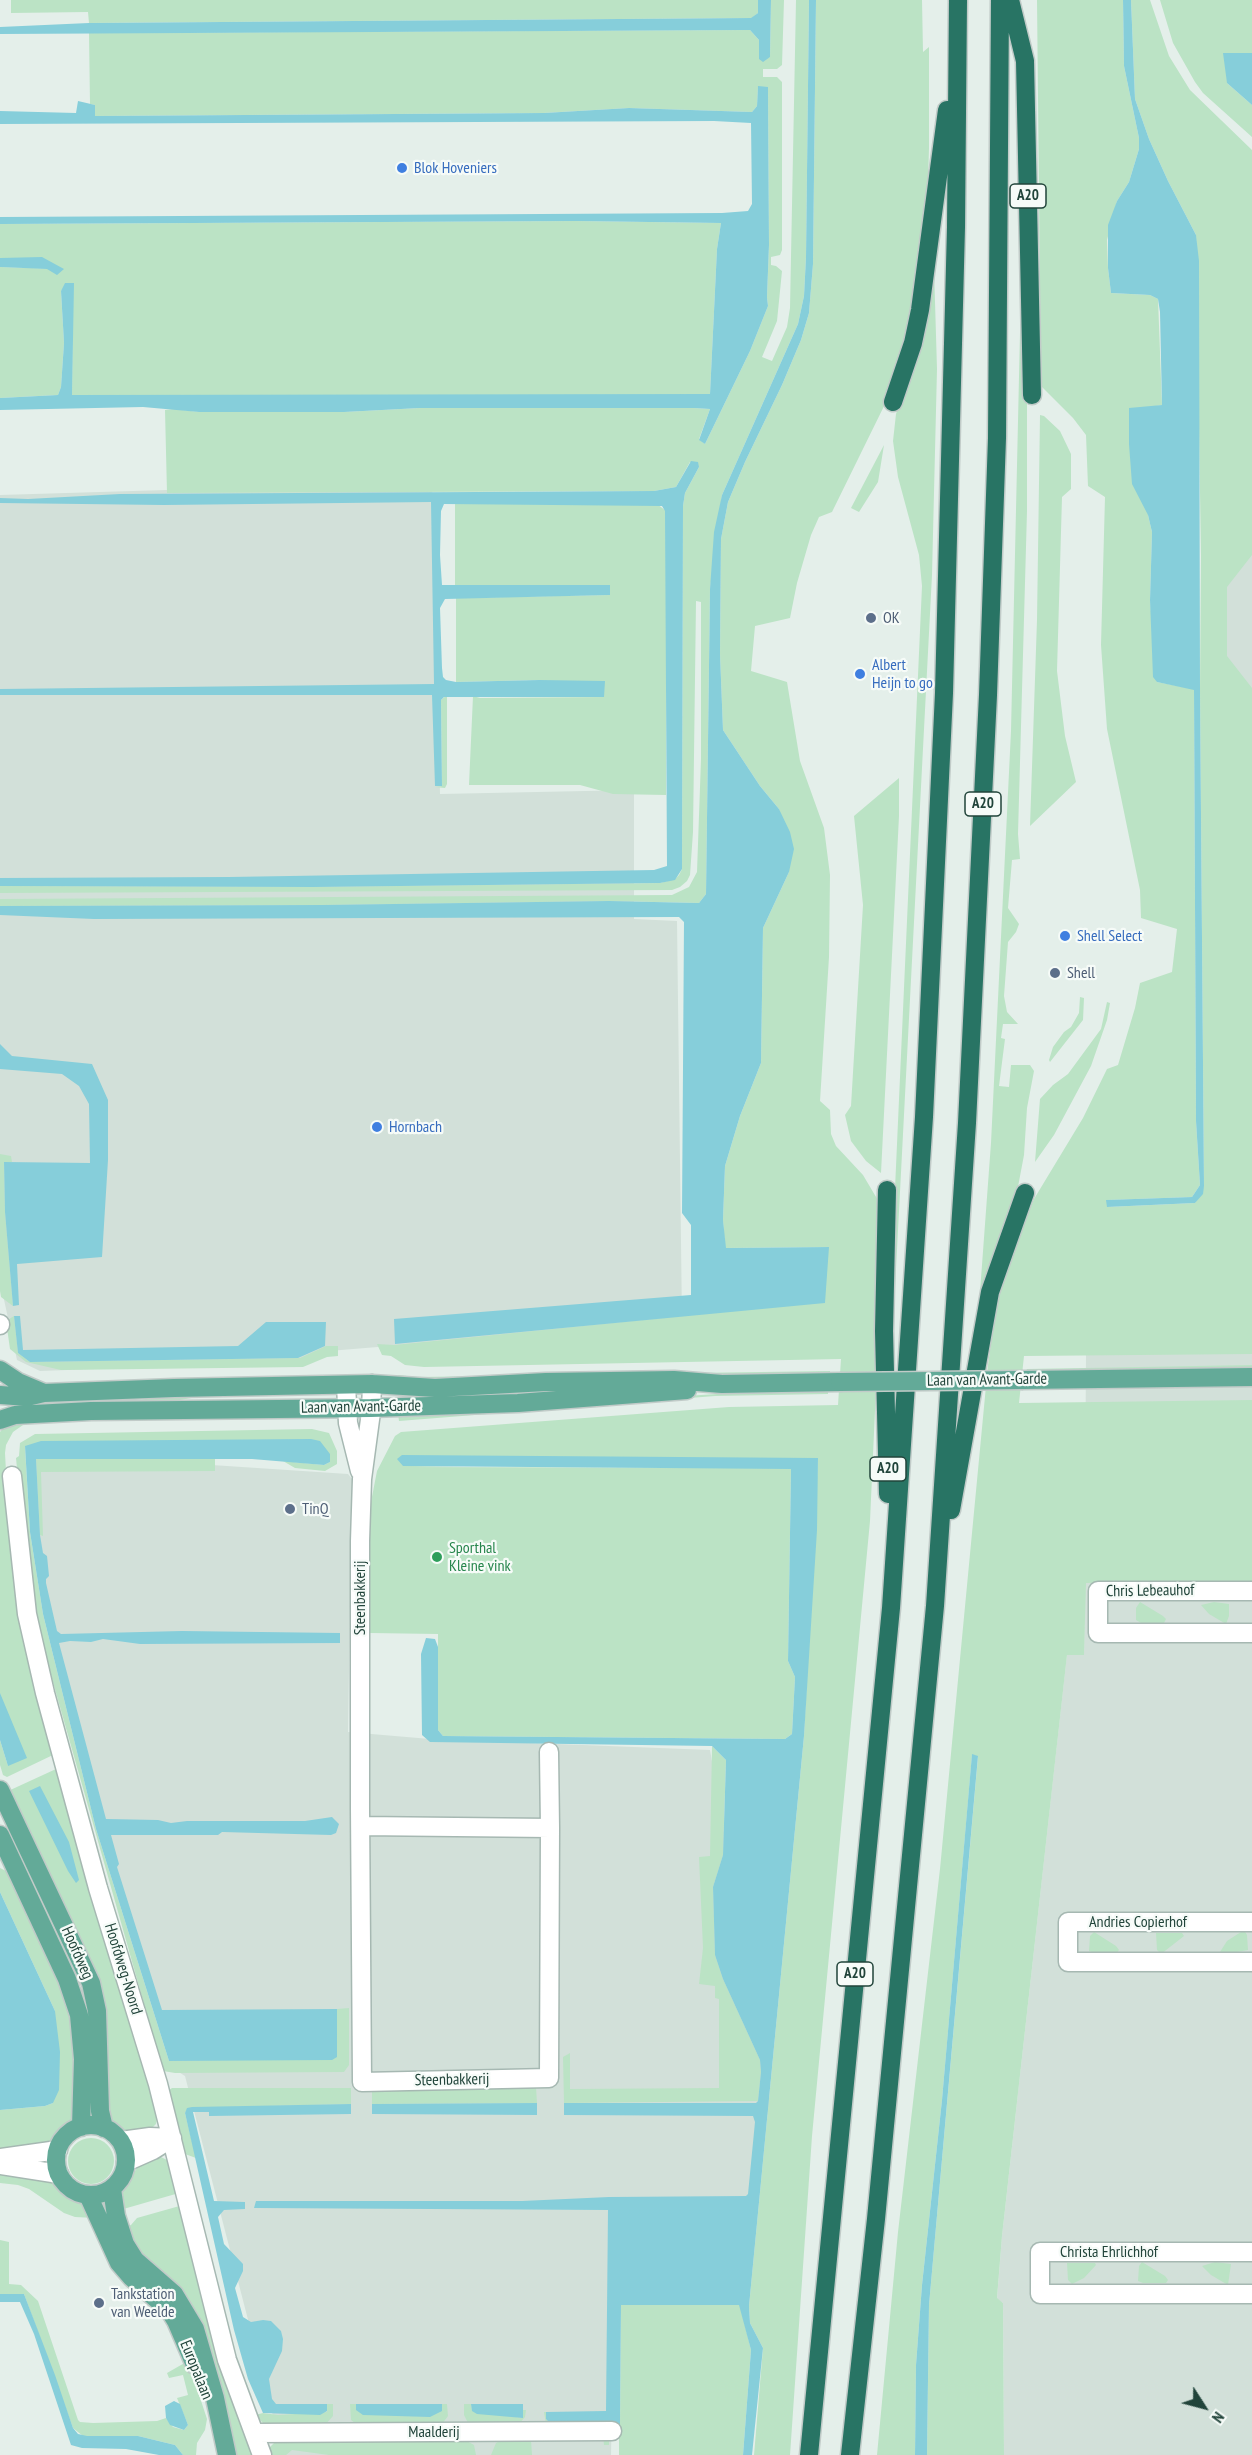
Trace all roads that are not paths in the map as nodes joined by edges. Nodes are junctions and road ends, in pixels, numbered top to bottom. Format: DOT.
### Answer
graph roads {
  1 [pos="958,0"];
  2 [pos="1000,0"];
  3 [pos="1010,0"];
  4 [pos="958,28"];
  5 [pos="1032,394"];
  6 [pos="893,402"];
  7 [pos="887,1190"];
  8 [pos="1025,1193"];
  9 [pos="0,1370"];
  10 [pos="1252,1377"];
  11 [pos="372,1384"];
  12 [pos="722,1384"];
  13 [pos="346,1385"];
  14 [pos="44,1393"];
  15 [pos="0,1394"];
  16 [pos="347,1408"];
  17 [pos="371,1408"];
  18 [pos="0,1420"];
  19 [pos="12,1476"];
  20 [pos="362,1479"];
  21 [pos="1252,1591"];
  22 [pos="935,1606"];
  23 [pos="891,1608"];
  24 [pos="1252,1633"];
  25 [pos="549,1752"];
  26 [pos="0,1790"];
  27 [pos="361,1826"];
  28 [pos="0,1828"];
  29 [pos="550,1828"];
  30 [pos="20,1832"];
  31 [pos="0,1835"];
  32 [pos="4,1855"];
  33 [pos="1252,1922"];
  34 [pos="1252,1962"];
  35 [pos="81,2127"];
  36 [pos="104,2128"];
  37 [pos="172,2138"];
  38 [pos="121,2141"];
  39 [pos="58,2150"];
  40 [pos="0,2158"];
  41 [pos="126,2162"];
  42 [pos="0,2165"];
  43 [pos="59,2174"];
  44 [pos="111,2189"];
  45 [pos="88,2195"];
  46 [pos="1252,2252"];
  47 [pos="1252,2294"];
  48 [pos="220,2431"];
  49 [pos="612,2431"];
  50 [pos="255,2433"];
  51 [pos="226,2455"];
  52 [pos="262,2455"];
  53 [pos="809,2455"];
  54 [pos="850,2455"];
  1 -- 4 [label="highway, A20"];
  2 -- 22 [label="highway, A20"];
  3 -- 5 [label="highway, A20"];
  4 -- 6 [label="highway, A20"];
  4 -- 23 [label="highway, A20"];
  7 -- 23 [label="highway, A20"];
  8 -- 22 [label="highway, A20"];
  9 -- 14 [label="main road"];
  10 -- 12 [label="main road, Laan van Avant-Garde, bridge"];
  11 -- 12 [label="main road, Laan van Avant-Garde"];
  11 -- 13 [label="main road, Laan van Avant-Garde"];
  11 -- 17 [label="street, Steenbakkerij"];
  12 -- 17 [label="main road, Laan van Avant-Garde"];
  13 -- 14 [label="main road, Laan van Avant-Garde"];
  13 -- 16 [label="street, Steenbakkerij"];
  14 -- 15 [label="main road, Laan van Avant-Garde"];
  15 -- 18 [label="main road"];
  16 -- 17 [label="main road, Laan van Avant-Garde"];
  16 -- 18 [label="main road, Laan van Avant-Garde"];
  16 -- 20 [label="street, Steenbakkerij"];
  17 -- 20 [label="street, Steenbakkerij"];
  19 -- 37 [label="street, Hoofdweg-Noord"];
  20 -- 27 [label="street, Steenbakkerij"];
  21 -- 24 [label="street, Chris Lebeauhof"];
  22 -- 54 [label="highway, A20"];
  23 -- 53 [label="highway, A20"];
  25 -- 29 [label="street, Steenbakkerij"];
  26 -- 30 [label="main road, Hoofdweg"];
  27 -- 29 [label="street"];
  27 -- 29 [label="street, Steenbakkerij"];
  28 -- 30 [label="street"];
  30 -- 32 [label="street"];
  30 -- 36 [label="main road, Hoofdweg"];
  31 -- 32 [label="main road, Hoofdweg"];
  32 -- 35 [label="main road, Hoofdweg"];
  33 -- 34 [label="street, Andries Copierhof"];
  35 -- 36 [label="main road"];
  35 -- 39 [label="main road"];
  36 -- 38 [label="main road"];
  37 -- 38 [label="street"];
  37 -- 41 [label="street"];
  37 -- 50 [label="street, Hoofdweg-Noord"];
  38 -- 41 [label="main road"];
  39 -- 40 [label="street"];
  39 -- 43 [label="main road"];
  41 -- 44 [label="main road"];
  42 -- 43 [label="street"];
  43 -- 45 [label="main road"];
  44 -- 45 [label="main road"];
  44 -- 48 [label="main road, Europalaan"];
  45 -- 48 [label="main road, Europalaan"];
  46 -- 47 [label="street, Christa Ehrlichhof"];
  48 -- 51 [label="main road, Europalaan"];
  49 -- 50 [label="street, Maalderij"];
  50 -- 52 [label="street, Hoofdweg-Noord"];
}
